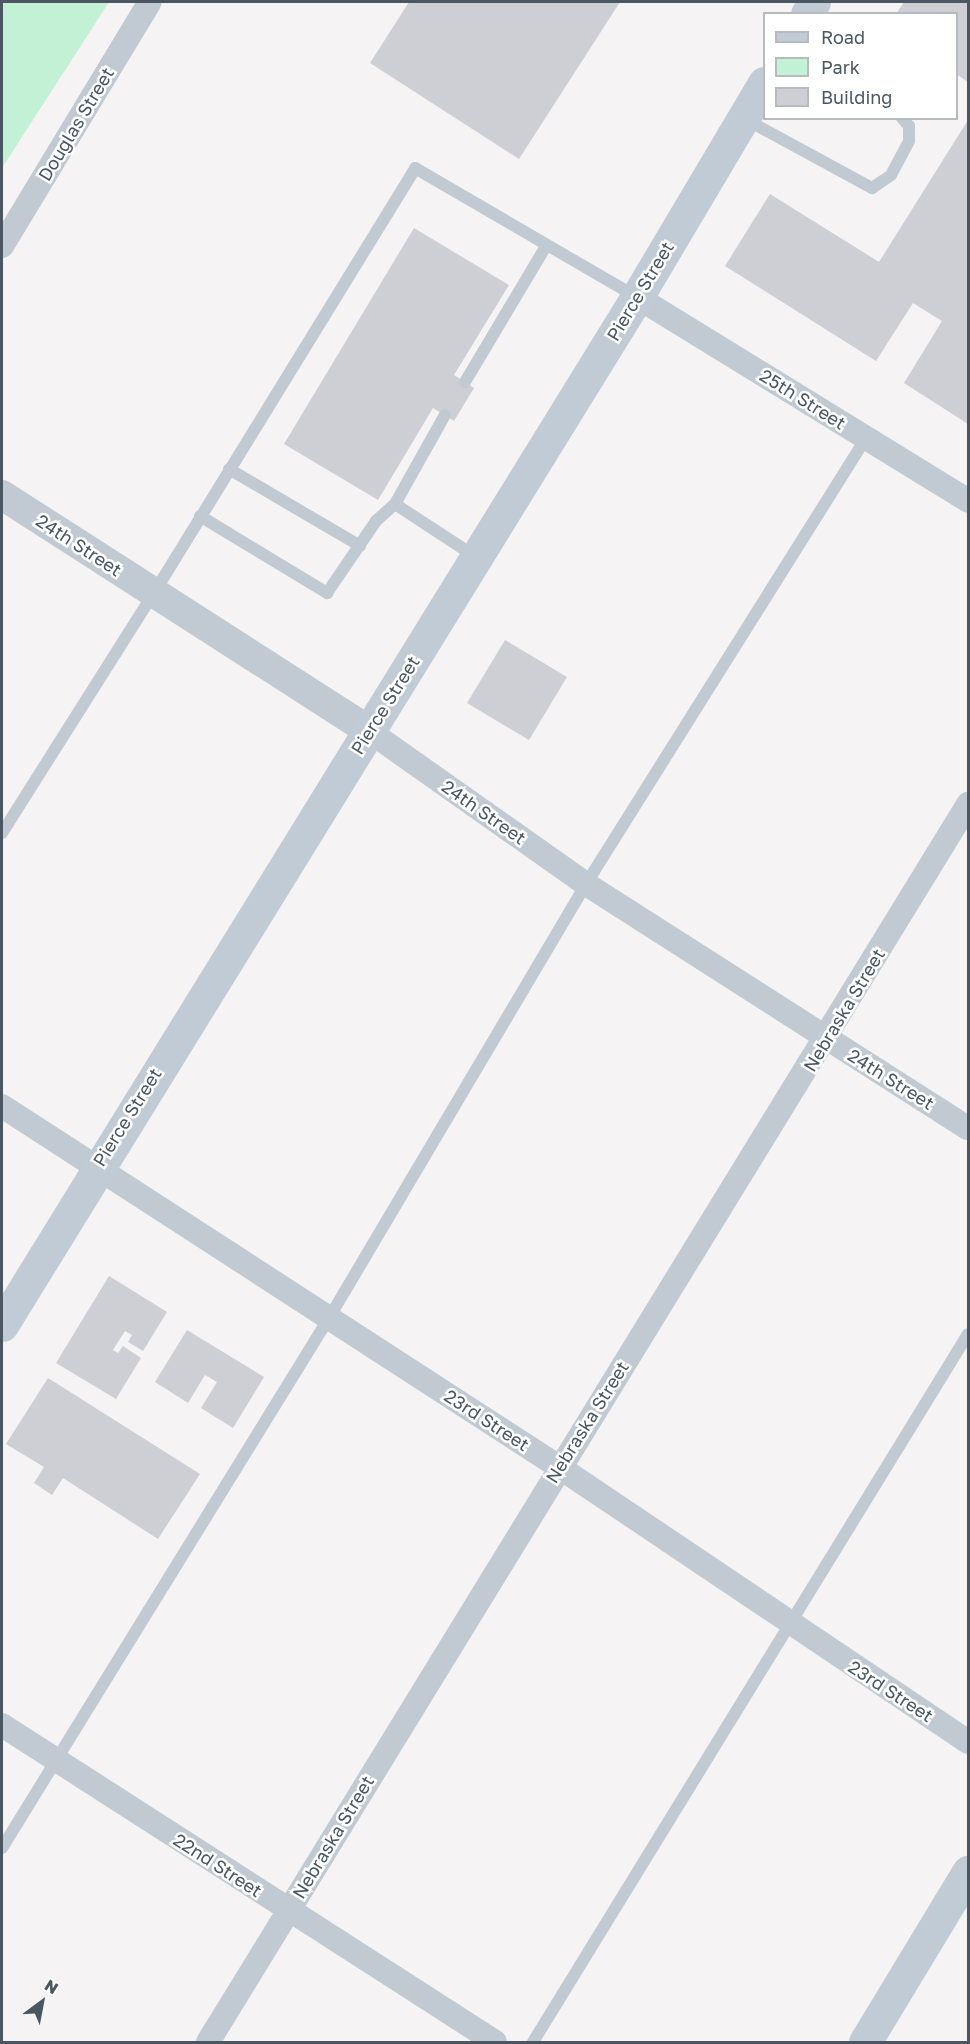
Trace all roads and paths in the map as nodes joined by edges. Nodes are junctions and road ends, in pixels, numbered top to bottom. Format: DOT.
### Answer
graph roads {
  1 [pos="150,2"];
  2 [pos="763,86"];
  3 [pos="743,118"];
  4 [pos="904,120"];
  5 [pos="2,246"];
  6 [pos="546,246"];
  7 [pos="638,297"];
  8 [pos="465,382"];
  9 [pos="445,415"];
  10 [pos="866,438"];
  11 [pos="229,469"];
  12 [pos="2,495"];
  13 [pos="969,501"];
  14 [pos="395,504"];
  15 [pos="200,516"];
  16 [pos="360,546"];
  17 [pos="477,557"];
  18 [pos="154,593"];
  19 [pos="369,731"];
  20 [pos="969,804"];
  21 [pos="2,833"];
  22 [pos="586,884"];
  23 [pos="827,1038"];
  24 [pos="2,1106"];
  25 [pos="969,1128"];
  26 [pos="96,1168"];
  27 [pos="3,1317"];
  28 [pos="329,1318"];
  29 [pos="969,1334"];
  30 [pos="559,1467"];
  31 [pos="791,1625"];
  32 [pos="2,1725"];
  33 [pos="969,1742"];
  34 [pos="56,1760"];
  35 [pos="2,1848"];
  36 [pos="969,1872"];
  37 [pos="288,1911"];
  38 [pos="208,2043"];
  39 [pos="495,2043"];
  40 [pos="533,2043"];
  41 [pos="865,2043"];
  1 -- 5 [label="street, Douglas Street"];
  2 -- 3 [label="main road, Pierce Street"];
  3 -- 4 [label="lane"];
  3 -- 7 [label="main road, Pierce Street"];
  6 -- 7 [label="lane"];
  6 -- 8 [label="lane"];
  6 -- 11 [label="lane"];
  7 -- 10 [label="street, 25th Street"];
  7 -- 17 [label="main road, Pierce Street"];
  9 -- 14 [label="lane"];
  10 -- 13 [label="street, 25th Street"];
  10 -- 22 [label="lane"];
  11 -- 15 [label="lane"];
  11 -- 16 [label="lane"];
  12 -- 18 [label="street, 24th Street"];
  14 -- 16 [label="lane"];
  14 -- 17 [label="lane"];
  15 -- 16 [label="lane"];
  15 -- 18 [label="lane"];
  17 -- 19 [label="main road, Pierce Street"];
  18 -- 19 [label="street, 24th Street"];
  18 -- 21 [label="lane"];
  19 -- 22 [label="street, 24th Street"];
  19 -- 26 [label="main road, Pierce Street"];
  20 -- 23 [label="street, Nebraska Street"];
  22 -- 23 [label="street, 24th Street"];
  22 -- 28 [label="lane"];
  23 -- 25 [label="street, 24th Street"];
  23 -- 30 [label="street, Nebraska Street"];
  24 -- 26 [label="street, 23rd Street"];
  26 -- 27 [label="main road, Pierce Street"];
  26 -- 28 [label="street, 23rd Street"];
  28 -- 30 [label="street, 23rd Street"];
  28 -- 34 [label="lane"];
  29 -- 31 [label="lane"];
  30 -- 31 [label="street, 23rd Street"];
  30 -- 37 [label="street, Nebraska Street"];
  31 -- 33 [label="street, 23rd Street"];
  31 -- 40 [label="lane"];
  32 -- 34 [label="street, 22nd Street"];
  34 -- 35 [label="lane"];
  34 -- 37 [label="street, 22nd Street"];
  36 -- 41 [label="main road"];
  37 -- 38 [label="street, Nebraska Street"];
  37 -- 39 [label="street, 22nd Street"];
}
